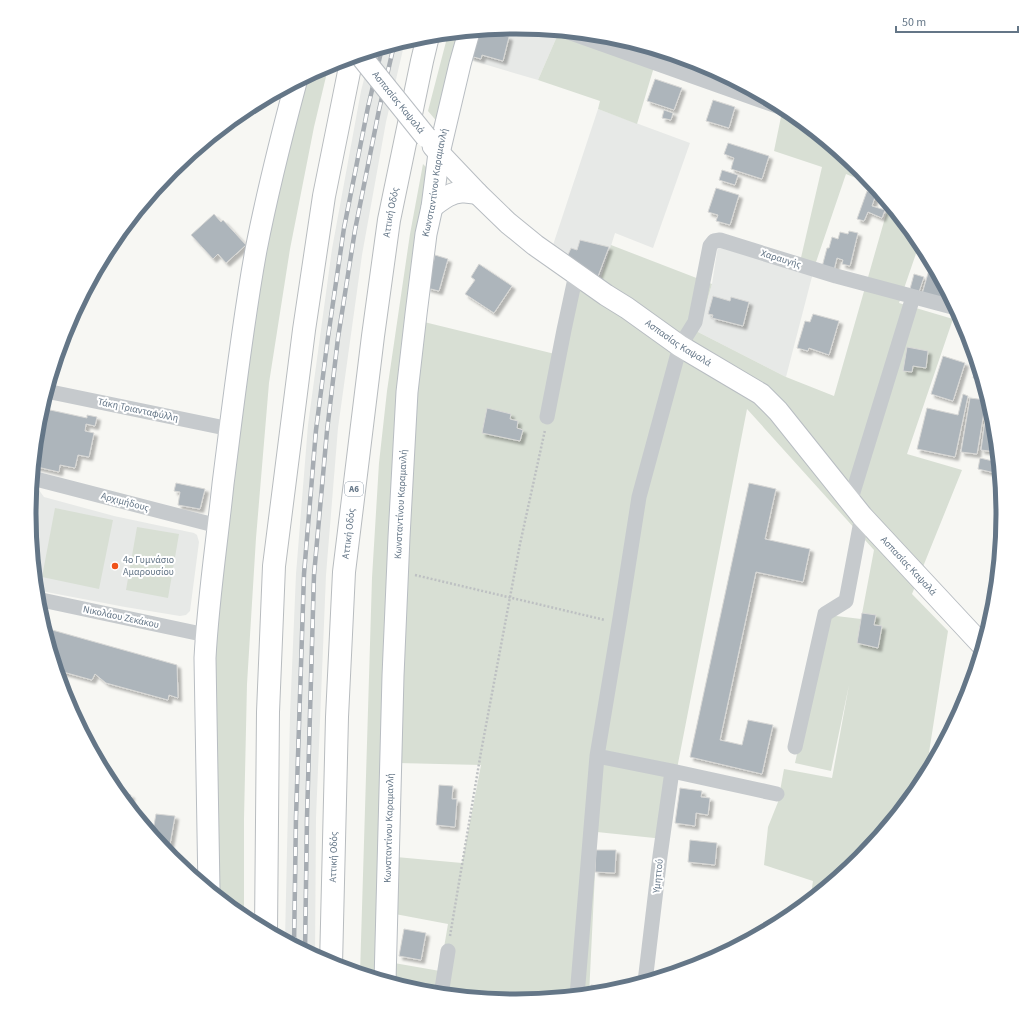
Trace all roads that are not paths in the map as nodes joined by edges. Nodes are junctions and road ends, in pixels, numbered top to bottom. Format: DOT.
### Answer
graph roads {
  1 [pos="467,37"];
  2 [pos="590,40"];
  3 [pos="426,42"];
  4 [pos="364,59"];
  5 [pos="351,64"];
  6 [pos="294,89"];
  7 [pos="758,99"];
  8 [pos="433,145"];
  9 [pos="477,193"];
  10 [pos="432,207"];
  11 [pos="576,274"];
  12 [pos="913,297"];
  13 [pos="949,306"];
  14 [pos="680,346"];
  15 [pos="52,392"];
  16 [pos="547,417"];
  17 [pos="230,429"];
  18 [pos="37,479"];
  19 [pos="856,509"];
  20 [pos="218,526"];
  21 [pos="44,601"];
  22 [pos="206,635"];
  23 [pos="979,642"];
  24 [pos="795,746"];
  25 [pos="597,756"];
  26 [pos="672,771"];
  27 [pos="777,794"];
  28 [pos="204,880"];
  29 [pos="266,925"];
  30 [pos="448,951"];
  31 [pos="331,958"];
  32 [pos="385,977"];
  33 [pos="646,977"];
  34 [pos="442,989"];
  35 [pos="577,991"];
  1 -- 8 [label="street, Κωνσταντίνου Καραμανλή"];
  2 -- 7 [label="street"];
  3 -- 31 [label="highway, Αττική Οδός / Α6"];
  4 -- 8 [label="street, Ασπασίας Καψαλά, bridge"];
  5 -- 29 [label="highway"];
  6 -- 17 [label="street"];
  8 -- 9 [label="street, Ασπασίας Καψαλά"];
  8 -- 10 [label="street, Κωνσταντίνου Καραμανλή"];
  9 -- 10 [label="street"];
  9 -- 11 [label="street, Ασπασίας Καψαλά"];
  10 -- 32 [label="street, Κωνσταντίνου Καραμανλή"];
  11 -- 14 [label="street, Ασπασίας Καψαλά"];
  11 -- 16 [label="street"];
  12 -- 13 [label="street, Χαραυγής"];
  12 -- 14 [label="street, Χαραυγής"];
  12 -- 19 [label="street"];
  14 -- 19 [label="street, Ασπασίας Καψαλά"];
  14 -- 25 [label="street"];
  15 -- 17 [label="street, Τάκη Τριανταφύλλη"];
  17 -- 20 [label="street"];
  18 -- 20 [label="street, Αρχιμήδους"];
  19 -- 23 [label="street, Ασπασίας Καψαλά"];
  19 -- 24 [label="street"];
  20 -- 22 [label="street"];
  21 -- 22 [label="street, Νικολάου Ζεκάκου"];
  22 -- 28 [label="street"];
  25 -- 26 [label="street"];
  25 -- 35 [label="street"];
  26 -- 27 [label="street"];
  26 -- 33 [label="street, Υμηττού"];
  30 -- 34 [label="street"];
}
